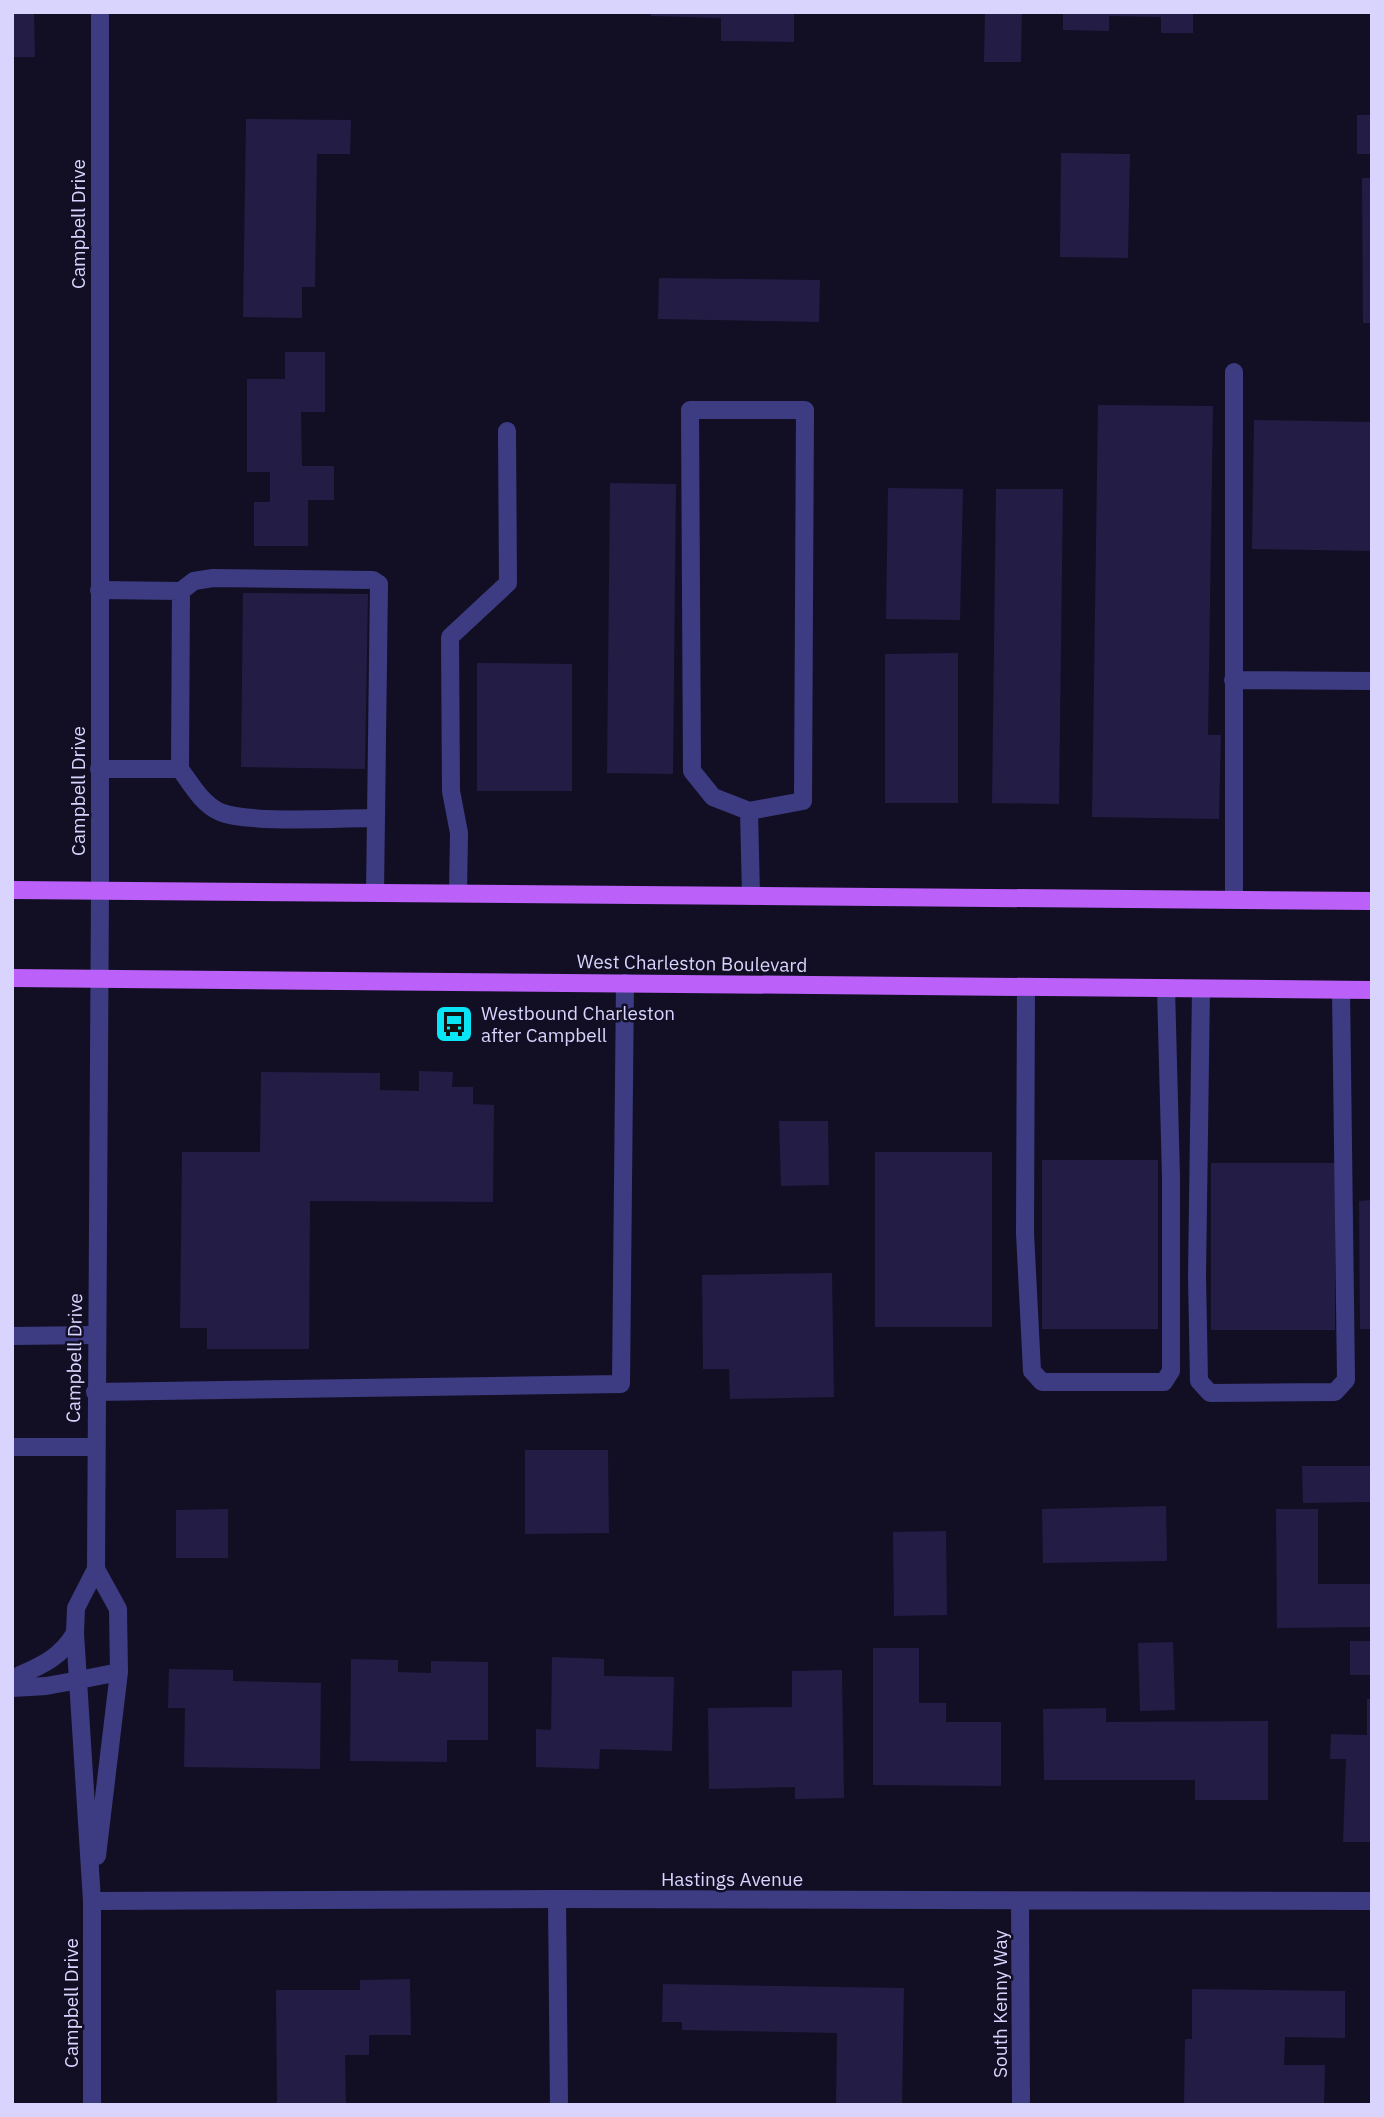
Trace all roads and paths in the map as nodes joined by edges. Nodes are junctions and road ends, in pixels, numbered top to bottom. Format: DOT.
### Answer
graph roads {
  1 [pos="100,12"];
  2 [pos="1234,372"];
  3 [pos="507,431"];
  4 [pos="99,590"];
  5 [pos="181,591"];
  6 [pos="1233,680"];
  7 [pos="1372,681"];
  8 [pos="99,769"];
  9 [pos="180,769"];
  10 [pos="749,811"];
  11 [pos="376,818"];
  12 [pos="12,890"];
  13 [pos="100,890"];
  14 [pos="375,892"];
  15 [pos="458,893"];
  16 [pos="751,895"];
  17 [pos="1234,899"];
  18 [pos="1372,901"];
  19 [pos="12,978"];
  20 [pos="99,979"];
  21 [pos="625,983"];
  22 [pos="1026,987"];
  23 [pos="1166,988"];
  24 [pos="1201,989"];
  25 [pos="1341,990"];
  26 [pos="1372,990"];
  27 [pos="95,1335"];
  28 [pos="12,1336"];
  29 [pos="95,1392"];
  30 [pos="17,1447"];
  31 [pos="95,1447"];
  32 [pos="96,1569"];
  33 [pos="75,1633"];
  34 [pos="119,1672"];
  35 [pos="79,1680"];
  36 [pos="13,1688"];
  37 [pos="557,1899"];
  38 [pos="92,1901"];
  39 [pos="1372,1901"];
  40 [pos="1020,1902"];
  41 [pos="92,2105"];
  42 [pos="559,2105"];
  43 [pos="1021,2105"];
  1 -- 4 [label="street, Campbell Drive"];
  2 -- 6 [label="street"];
  3 -- 15 [label="street"];
  4 -- 5 [label="street"];
  4 -- 8 [label="street, Campbell Drive"];
  5 -- 9 [label="street"];
  5 -- 11 [label="street"];
  6 -- 7 [label="street"];
  6 -- 17 [label="street"];
  8 -- 9 [label="street"];
  8 -- 13 [label="street, Campbell Drive"];
  9 -- 11 [label="street"];
  10 -- 10 [label="street"];
  10 -- 16 [label="street"];
  11 -- 14 [label="street"];
  12 -- 13 [label="main road"];
  13 -- 14 [label="main road"];
  13 -- 20 [label="street, Campbell Drive"];
  14 -- 15 [label="main road"];
  15 -- 16 [label="main road"];
  16 -- 17 [label="main road"];
  17 -- 18 [label="main road"];
  19 -- 20 [label="main road, West Charleston Boulevard"];
  20 -- 21 [label="main road, West Charleston Boulevard"];
  20 -- 27 [label="street, Campbell Drive"];
  21 -- 22 [label="main road, West Charleston Boulevard"];
  21 -- 29 [label="street"];
  22 -- 23 [label="main road, West Charleston Boulevard"];
  22 -- 23 [label="street"];
  23 -- 24 [label="main road, West Charleston Boulevard"];
  24 -- 25 [label="main road, West Charleston Boulevard"];
  24 -- 25 [label="street"];
  25 -- 26 [label="main road, West Charleston Boulevard"];
  27 -- 28 [label="street"];
  27 -- 29 [label="street, Campbell Drive"];
  29 -- 31 [label="street, Campbell Drive"];
  30 -- 31 [label="street"];
  31 -- 32 [label="street, Campbell Drive"];
  32 -- 33 [label="street, Campbell Drive"];
  32 -- 34 [label="street, Campbell Drive"];
  33 -- 35 [label="street, Campbell Drive"];
  33 -- 36 [label="street"];
  34 -- 35 [label="street"];
  34 -- 38 [label="street, Campbell Drive"];
  35 -- 36 [label="street"];
  35 -- 38 [label="street, Campbell Drive"];
  37 -- 38 [label="street, Hastings Avenue"];
  37 -- 40 [label="street, Hastings Avenue"];
  37 -- 42 [label="street"];
  38 -- 41 [label="street, Campbell Drive"];
  39 -- 40 [label="street, Hastings Avenue"];
  40 -- 43 [label="street, South Kenny Way"];
}
